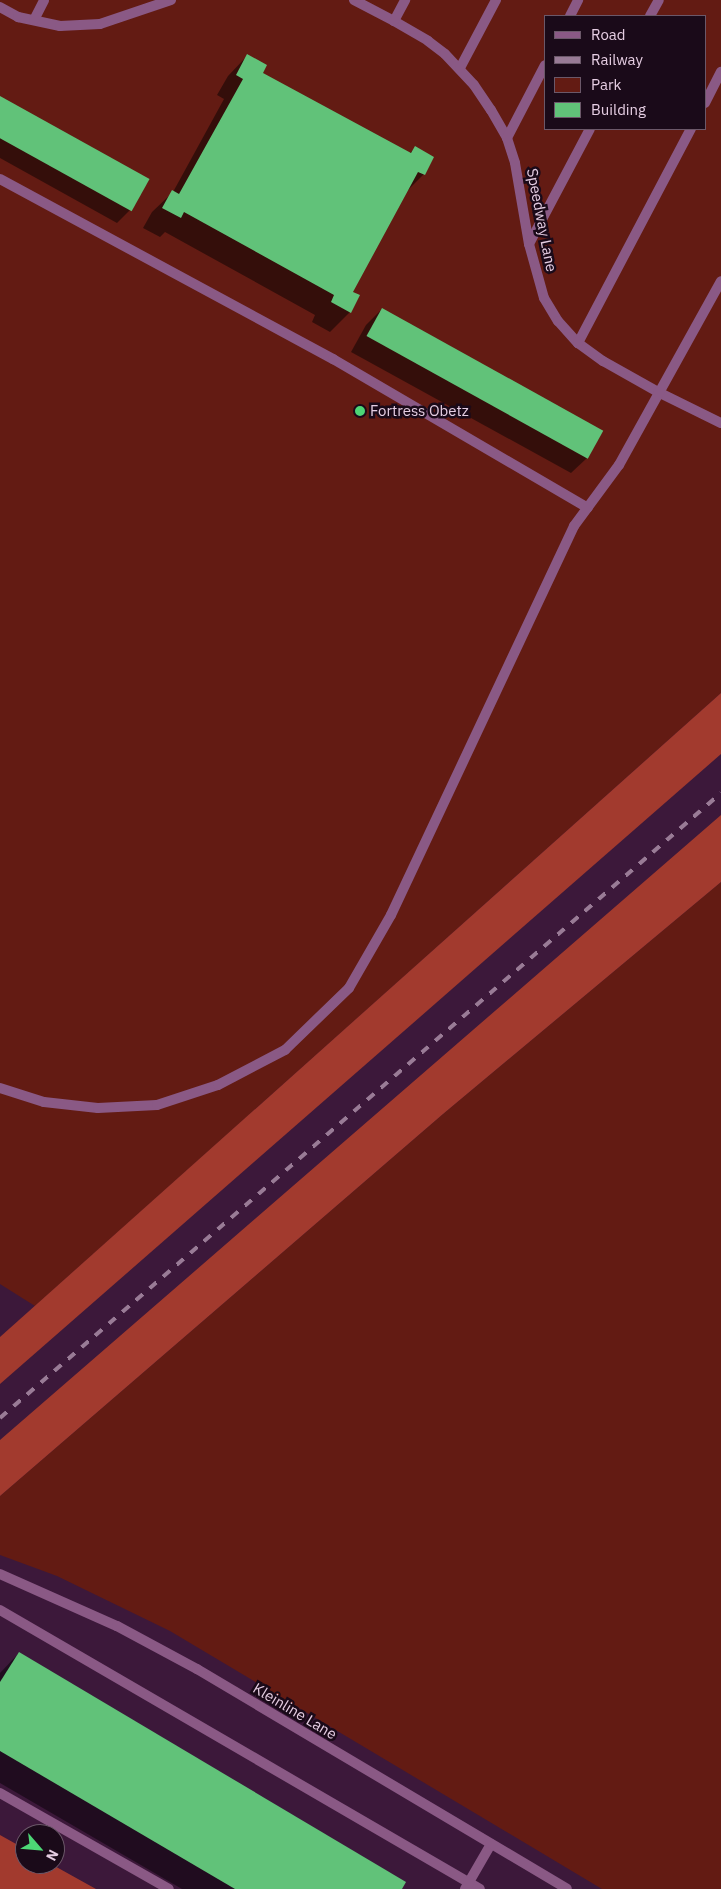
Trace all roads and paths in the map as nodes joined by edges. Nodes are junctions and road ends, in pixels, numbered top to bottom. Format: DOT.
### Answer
graph roads {
  1 [pos="44,0"];
  2 [pos="142,0"];
  3 [pos="171,0"];
  4 [pos="354,0"];
  5 [pos="405,0"];
  6 [pos="496,0"];
  7 [pos="578,0"];
  8 [pos="659,0"];
  9 [pos="0,7"];
  10 [pos="136,12"];
  11 [pos="570,15"];
  12 [pos="651,15"];
  13 [pos="34,20"];
  14 [pos="394,21"];
  15 [pos="544,67"];
  16 [pos="460,68"];
  17 [pos="721,72"];
  18 [pos="706,101"];
  19 [pos="589,130"];
  20 [pos="690,130"];
  21 [pos="507,138"];
  22 [pos="0,179"];
  23 [pos="528,244"];
  24 [pos="721,280"];
  25 [pos="578,343"];
  26 [pos="658,392"];
  27 [pos="721,423"];
  28 [pos="588,508"];
  29 [pos="0,1088"];
  30 [pos="0,1574"];
  31 [pos="0,1610"];
  32 [pos="0,1793"];
  33 [pos="491,1844"];
  34 [pos="467,1886"];
  35 [pos="169,1889"];
  36 [pos="480,1889"];
  37 [pos="567,1889"];
  1 -- 13 [label="street"];
  2 -- 10 [label="street"];
  3 -- 10 [label="street"];
  4 -- 14 [label="street, Speedway Lane"];
  5 -- 14 [label="street"];
  6 -- 16 [label="street"];
  7 -- 11 [label="street"];
  8 -- 12 [label="street"];
  9 -- 13 [label="street"];
  10 -- 13 [label="street"];
  14 -- 16 [label="street, Speedway Lane"];
  15 -- 21 [label="street"];
  16 -- 21 [label="street, Speedway Lane"];
  17 -- 18 [label="street"];
  19 -- 23 [label="street"];
  20 -- 25 [label="street"];
  21 -- 23 [label="street, Speedway Lane"];
  22 -- 28 [label="street"];
  23 -- 25 [label="street, Speedway Lane"];
  24 -- 26 [label="street"];
  25 -- 26 [label="street, Speedway Lane"];
  26 -- 27 [label="street, Speedway Lane"];
  26 -- 28 [label="street"];
  28 -- 29 [label="street"];
  30 -- 33 [label="street, Kleinline Lane"];
  31 -- 34 [label="street"];
  32 -- 35 [label="street"];
  33 -- 34 [label="street"];
  33 -- 37 [label="street, Kleinline Lane"];
  34 -- 36 [label="street"];
}
